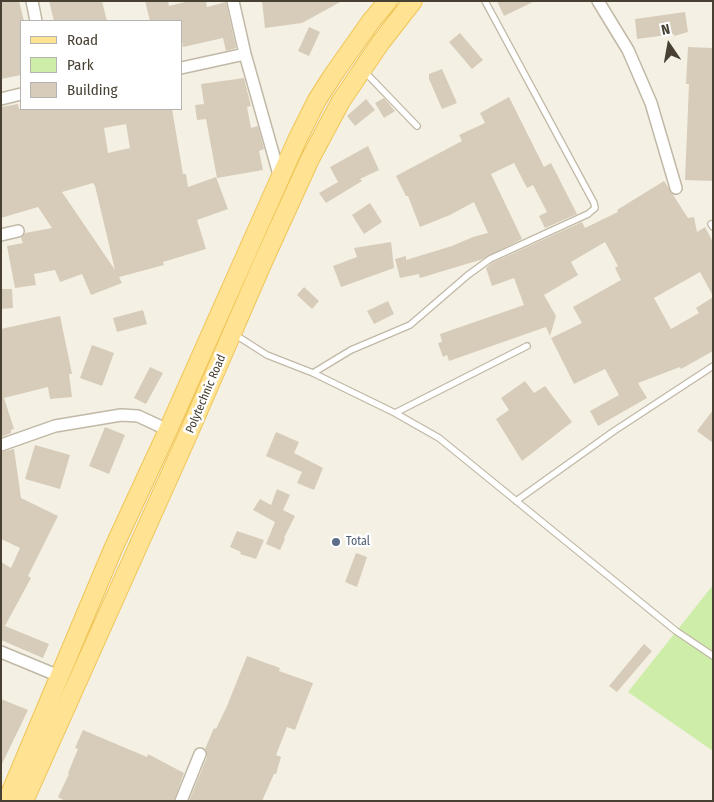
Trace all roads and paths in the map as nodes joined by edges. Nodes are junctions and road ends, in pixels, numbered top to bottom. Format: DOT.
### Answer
graph roads {
  1 [pos="32,1"];
  2 [pos="233,1"];
  3 [pos="388,1"];
  4 [pos="413,1"];
  5 [pos="485,1"];
  6 [pos="598,1"];
  7 [pos="36,20"];
  8 [pos="245,54"];
  9 [pos="182,68"];
  10 [pos="362,69"];
  11 [pos="20,94"];
  12 [pos="1,99"];
  13 [pos="417,126"];
  14 [pos="280,180"];
  15 [pos="676,188"];
  16 [pos="18,231"];
  17 [pos="1,235"];
  18 [pos="232,333"];
  19 [pos="527,346"];
  20 [pos="713,366"];
  21 [pos="313,373"];
  22 [pos="395,413"];
  23 [pos="168,430"];
  24 [pos="1,444"];
  25 [pos="516,501"];
  26 [pos="1,652"];
  27 [pos="713,656"];
  28 [pos="59,676"];
  29 [pos="200,754"];
  30 [pos="7,801"];
  31 [pos="24,801"];
  32 [pos="181,801"];
  1 -- 7 [label="street"];
  2 -- 8 [label="street"];
  3 -- 14 [label="main road, Polytechnic Road"];
  4 -- 10 [label="main road, Polytechnic Road"];
  5 -- 21 [label="lane"];
  6 -- 15 [label="street"];
  8 -- 9 [label="street"];
  8 -- 14 [label="street"];
  10 -- 13 [label="lane"];
  10 -- 18 [label="main road, Polytechnic Road"];
  11 -- 12 [label="street"];
  14 -- 23 [label="main road, Polytechnic Road"];
  16 -- 17 [label="street"];
  18 -- 21 [label="lane"];
  18 -- 31 [label="main road, Polytechnic Road"];
  19 -- 22 [label="lane"];
  20 -- 25 [label="lane"];
  21 -- 22 [label="lane"];
  22 -- 25 [label="lane"];
  23 -- 24 [label="street"];
  23 -- 28 [label="main road, Polytechnic Road"];
  25 -- 27 [label="lane"];
  26 -- 28 [label="street"];
  28 -- 30 [label="main road, Polytechnic Road"];
  29 -- 32 [label="street"];
}
